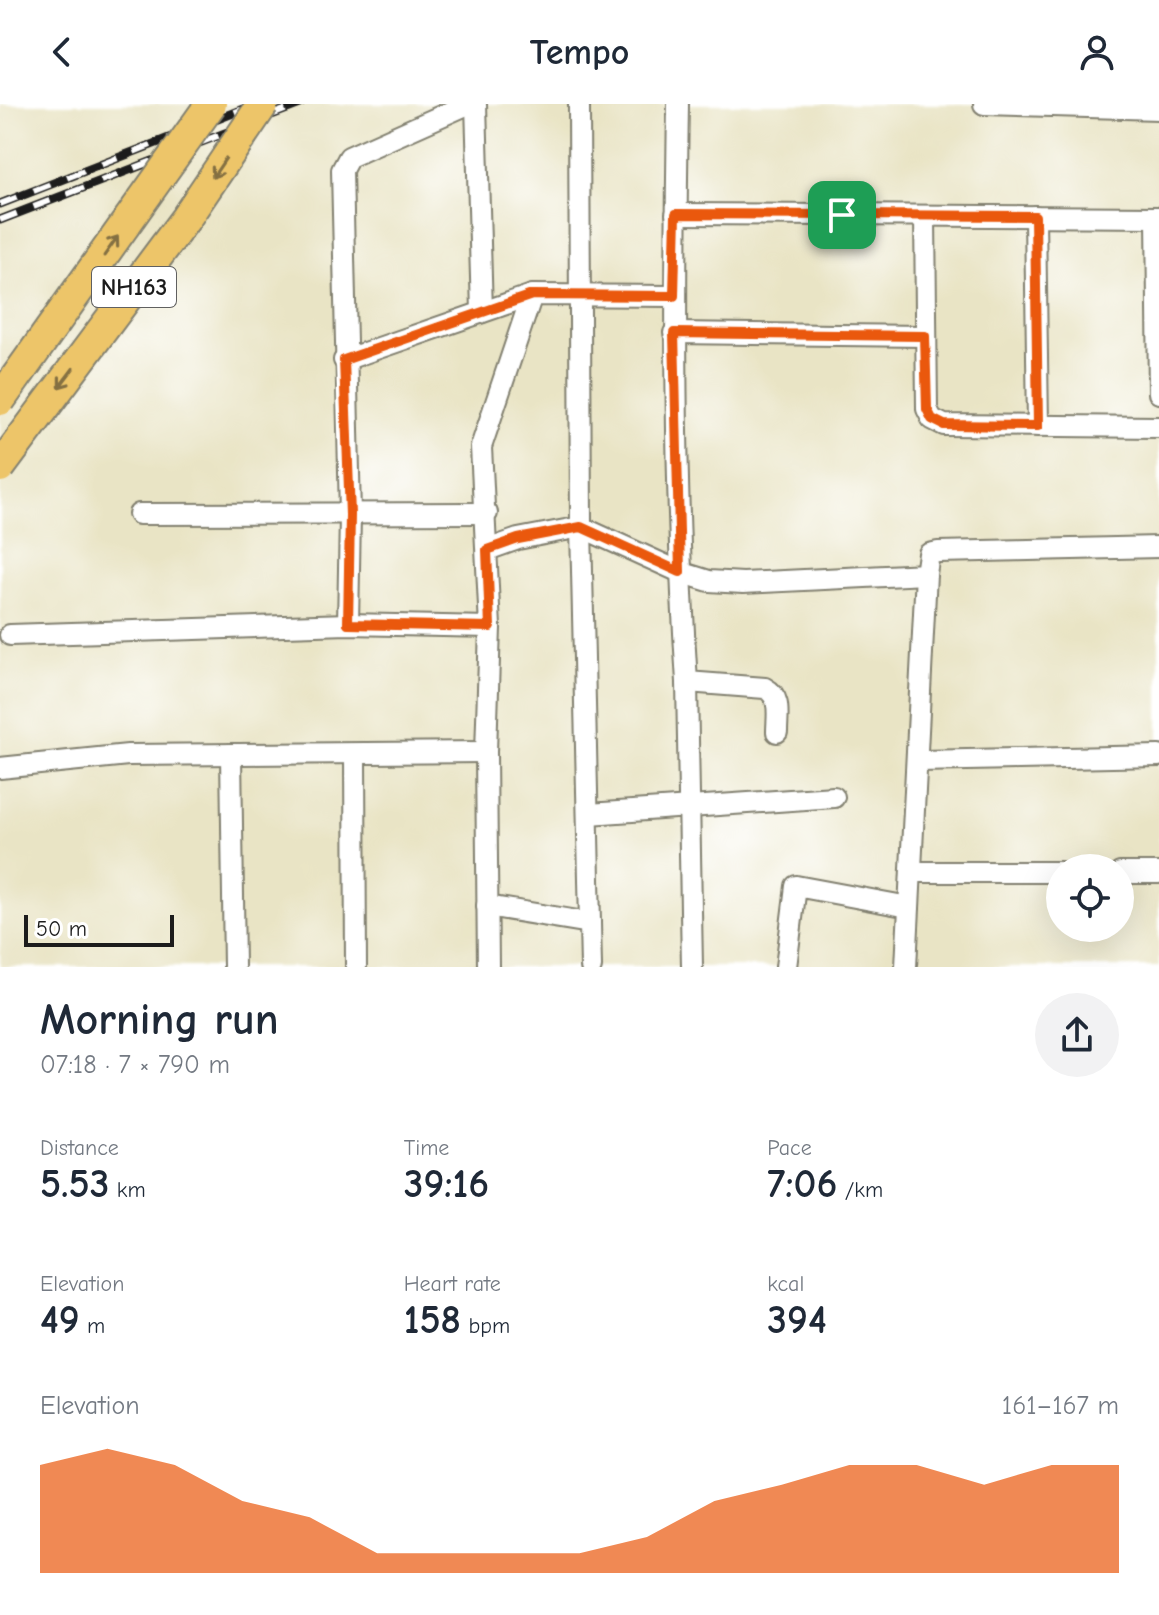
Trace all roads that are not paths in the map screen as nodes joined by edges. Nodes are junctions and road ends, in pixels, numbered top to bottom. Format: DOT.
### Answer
graph roads {
  1 [pos="211,104"];
  2 [pos="263,104"];
  3 [pos="468,104"];
  4 [pos="476,104"];
  5 [pos="579,104"];
  6 [pos="678,104"];
  7 [pos="984,104"];
  8 [pos="1159,109"];
  9 [pos="676,214"];
  10 [pos="925,216"];
  11 [pos="1035,216"];
  12 [pos="1158,217"];
  13 [pos="579,294"];
  14 [pos="532,295"];
  15 [pos="674,296"];
  16 [pos="482,312"];
  17 [pos="674,333"];
  18 [pos="925,336"];
  19 [pos="344,360"];
  20 [pos="1159,393"];
  21 [pos="0,400"];
  22 [pos="1038,426"];
  23 [pos="1159,427"];
  24 [pos="0,467"];
  25 [pos="487,513"];
  26 [pos="139,514"];
  27 [pos="350,515"];
  28 [pos="581,527"];
  29 [pos="1159,547"];
  30 [pos="487,550"];
  31 [pos="680,572"];
  32 [pos="926,574"];
  33 [pos="348,624"];
  34 [pos="490,627"];
  35 [pos="10,635"];
  36 [pos="687,682"];
  37 [pos="777,732"];
  38 [pos="486,752"];
  39 [pos="231,754"];
  40 [pos="355,754"];
  41 [pos="1159,756"];
  42 [pos="919,761"];
  43 [pos="0,768"];
  44 [pos="834,797"];
  45 [pos="689,807"];
  46 [pos="589,814"];
  47 [pos="911,872"];
  48 [pos="1046,872"];
  49 [pos="1134,873"];
  50 [pos="1159,873"];
  51 [pos="487,906"];
  52 [pos="909,907"];
  53 [pos="590,923"];
  54 [pos="234,967"];
  55 [pos="356,967"];
  56 [pos="488,967"];
  57 [pos="591,967"];
  58 [pos="692,967"];
  59 [pos="786,967"];
  60 [pos="906,967"];
  21 -- 1 [label="highway, NH163, one-way, bridge"];
  2 -- 24 [label="highway, NH163, one-way, bridge"];
  3 -- 19 [label="street"];
  4 -- 16 [label="street"];
  5 -- 13 [label="street"];
  6 -- 9 [label="street"];
  7 -- 8 [label="street"];
  9 -- 10 [label="street"];
  9 -- 15 [label="street"];
  10 -- 11 [label="street"];
  10 -- 18 [label="street"];
  11 -- 12 [label="street"];
  11 -- 22 [label="street"];
  12 -- 20 [label="street"];
  13 -- 14 [label="street"];
  13 -- 15 [label="street"];
  13 -- 28 [label="street"];
  14 -- 16 [label="street"];
  14 -- 25 [label="street"];
  15 -- 17 [label="street"];
  16 -- 19 [label="street"];
  17 -- 18 [label="street"];
  17 -- 31 [label="street"];
  18 -- 22 [label="street"];
  19 -- 27 [label="street"];
  22 -- 23 [label="street"];
  25 -- 27 [label="street"];
  25 -- 30 [label="street"];
  26 -- 27 [label="street"];
  27 -- 33 [label="street"];
  28 -- 30 [label="street"];
  28 -- 31 [label="street"];
  28 -- 46 [label="street"];
  29 -- 32 [label="street"];
  30 -- 34 [label="street"];
  31 -- 32 [label="street"];
  31 -- 36 [label="street"];
  32 -- 42 [label="street"];
  33 -- 34 [label="street"];
  33 -- 35 [label="street"];
  34 -- 38 [label="street"];
  36 -- 37 [label="street"];
  36 -- 45 [label="street"];
  38 -- 40 [label="street"];
  38 -- 51 [label="street"];
  39 -- 40 [label="street"];
  39 -- 43 [label="street"];
  39 -- 54 [label="street"];
  40 -- 55 [label="street"];
  41 -- 42 [label="street"];
  42 -- 47 [label="street"];
  44 -- 45 [label="street"];
  45 -- 46 [label="street"];
  45 -- 58 [label="street"];
  46 -- 53 [label="street"];
  47 -- 48 [label="street"];
  47 -- 52 [label="street"];
  49 -- 50 [label="street"];
  51 -- 53 [label="street"];
  51 -- 56 [label="street"];
  52 -- 59 [label="street"];
  52 -- 60 [label="street"];
  53 -- 57 [label="street"];
}
